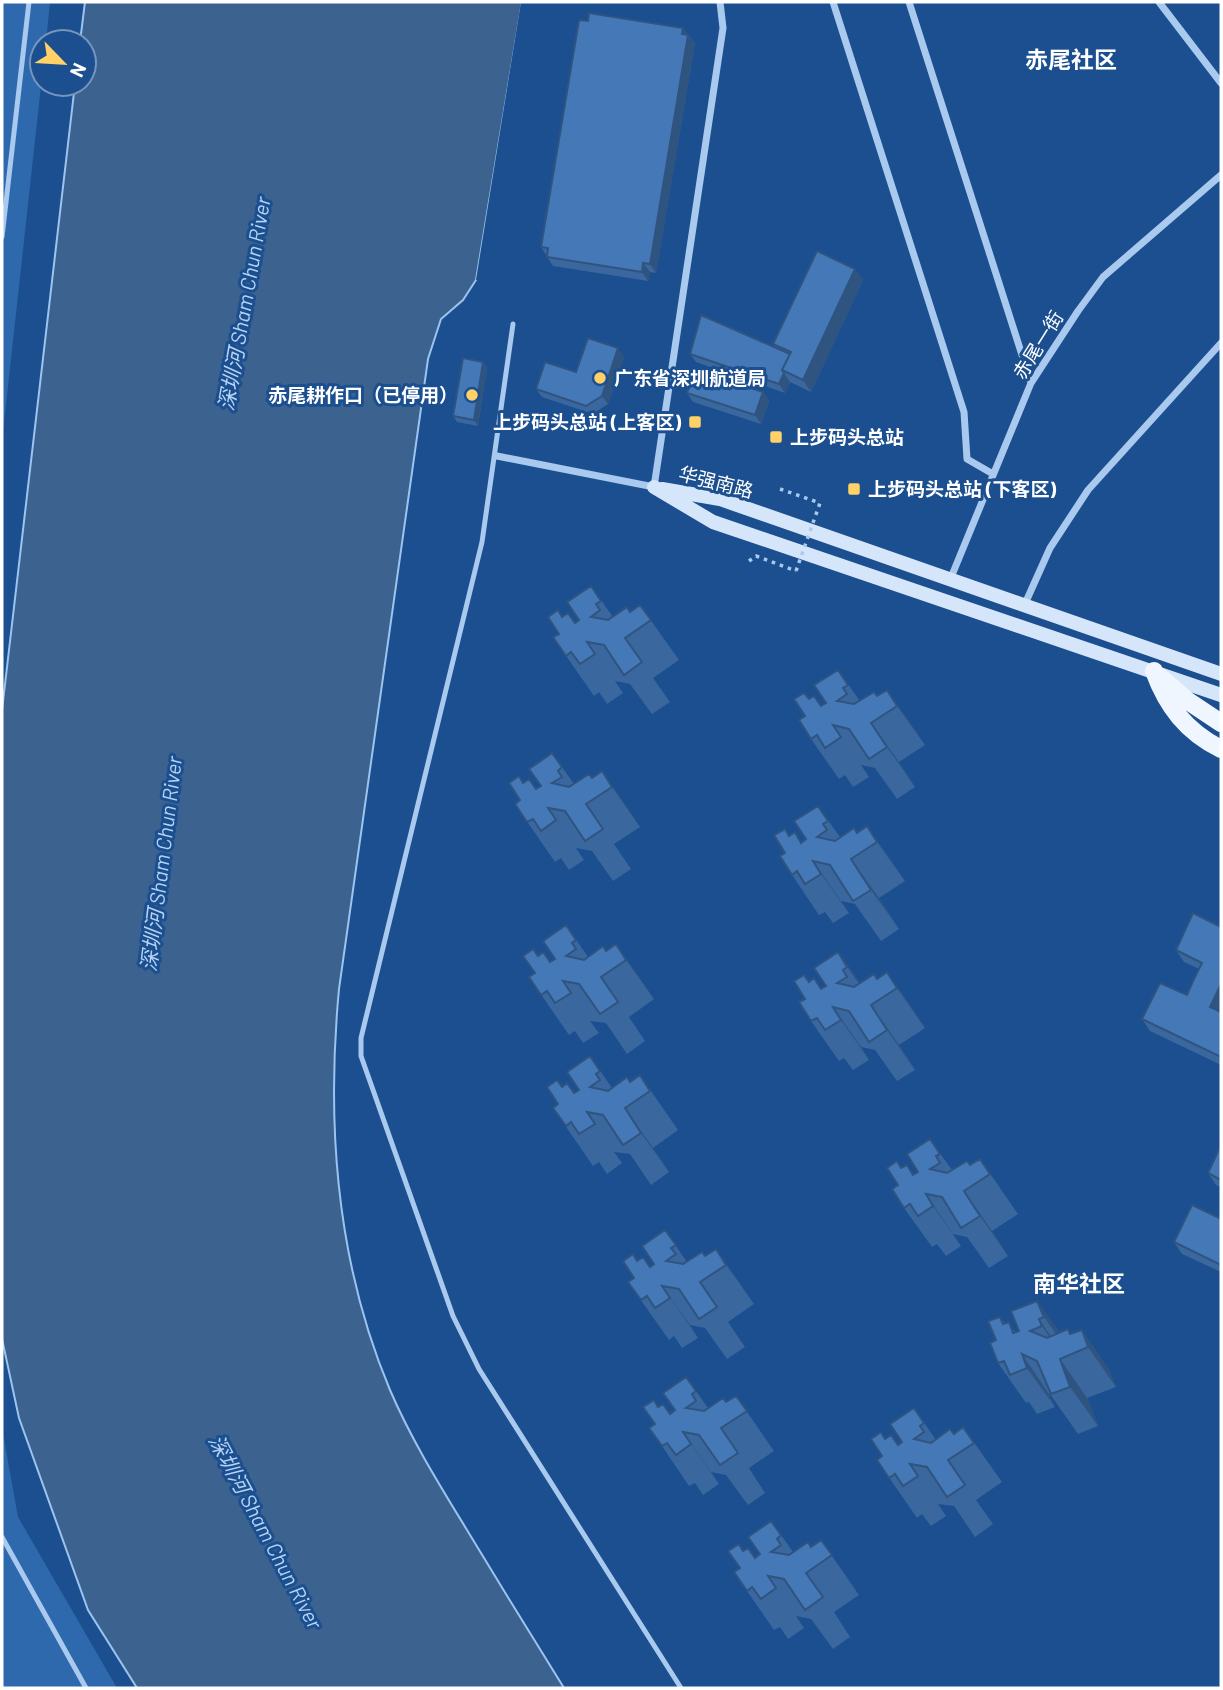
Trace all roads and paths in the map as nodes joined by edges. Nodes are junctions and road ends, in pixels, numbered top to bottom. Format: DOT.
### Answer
graph roads {
  1 [pos="29,2"];
  2 [pos="720,2"];
  3 [pos="833,2"];
  4 [pos="909,2"];
  5 [pos="1159,2"];
  6 [pos="1221,83"];
  7 [pos="1221,175"];
  8 [pos="2,237"];
  9 [pos="513,324"];
  10 [pos="1221,343"];
  11 [pos="1031,383"];
  12 [pos="497,456"];
  13 [pos="993,474"];
  14 [pos="654,487"];
  15 [pos="780,489"];
  16 [pos="749,561"];
  17 [pos="949,580"];
  18 [pos="1024,606"];
  19 [pos="1154,671"];
  20 [pos="1221,674"];
  21 [pos="1221,695"];
  22 [pos="1221,723"];
  23 [pos="1221,749"];
  24 [pos="2,1537"];
  25 [pos="86,1688"];
  26 [pos="681,1688"];
  1 -- 8 [label="lane"];
  2 -- 14 [label="street"];
  3 -- 13 [label="street"];
  4 -- 11 [label="street"];
  5 -- 6 [label="street"];
  7 -- 11 [label="street, 赤尾一街"];
  9 -- 12 [label="lane"];
  10 -- 18 [label="street"];
  11 -- 13 [label="street, 赤尾一街"];
  12 -- 14 [label="street"];
  12 -- 26 [label="lane"];
  13 -- 17 [label="street, 赤尾一街"];
  14 -- 17 [label="main road, 华强南路"];
  14 -- 19 [label="main road, 华强南路"];
  15 -- 16 [label="path, bridge"];
  17 -- 18 [label="main road, 华强南路"];
  18 -- 20 [label="main road, 华强南路"];
  19 -- 21 [label="main road, 华强南路"];
  19 -- 22 [label="main road"];
  19 -- 23 [label="main road"];
  24 -- 25 [label="lane"];
}
